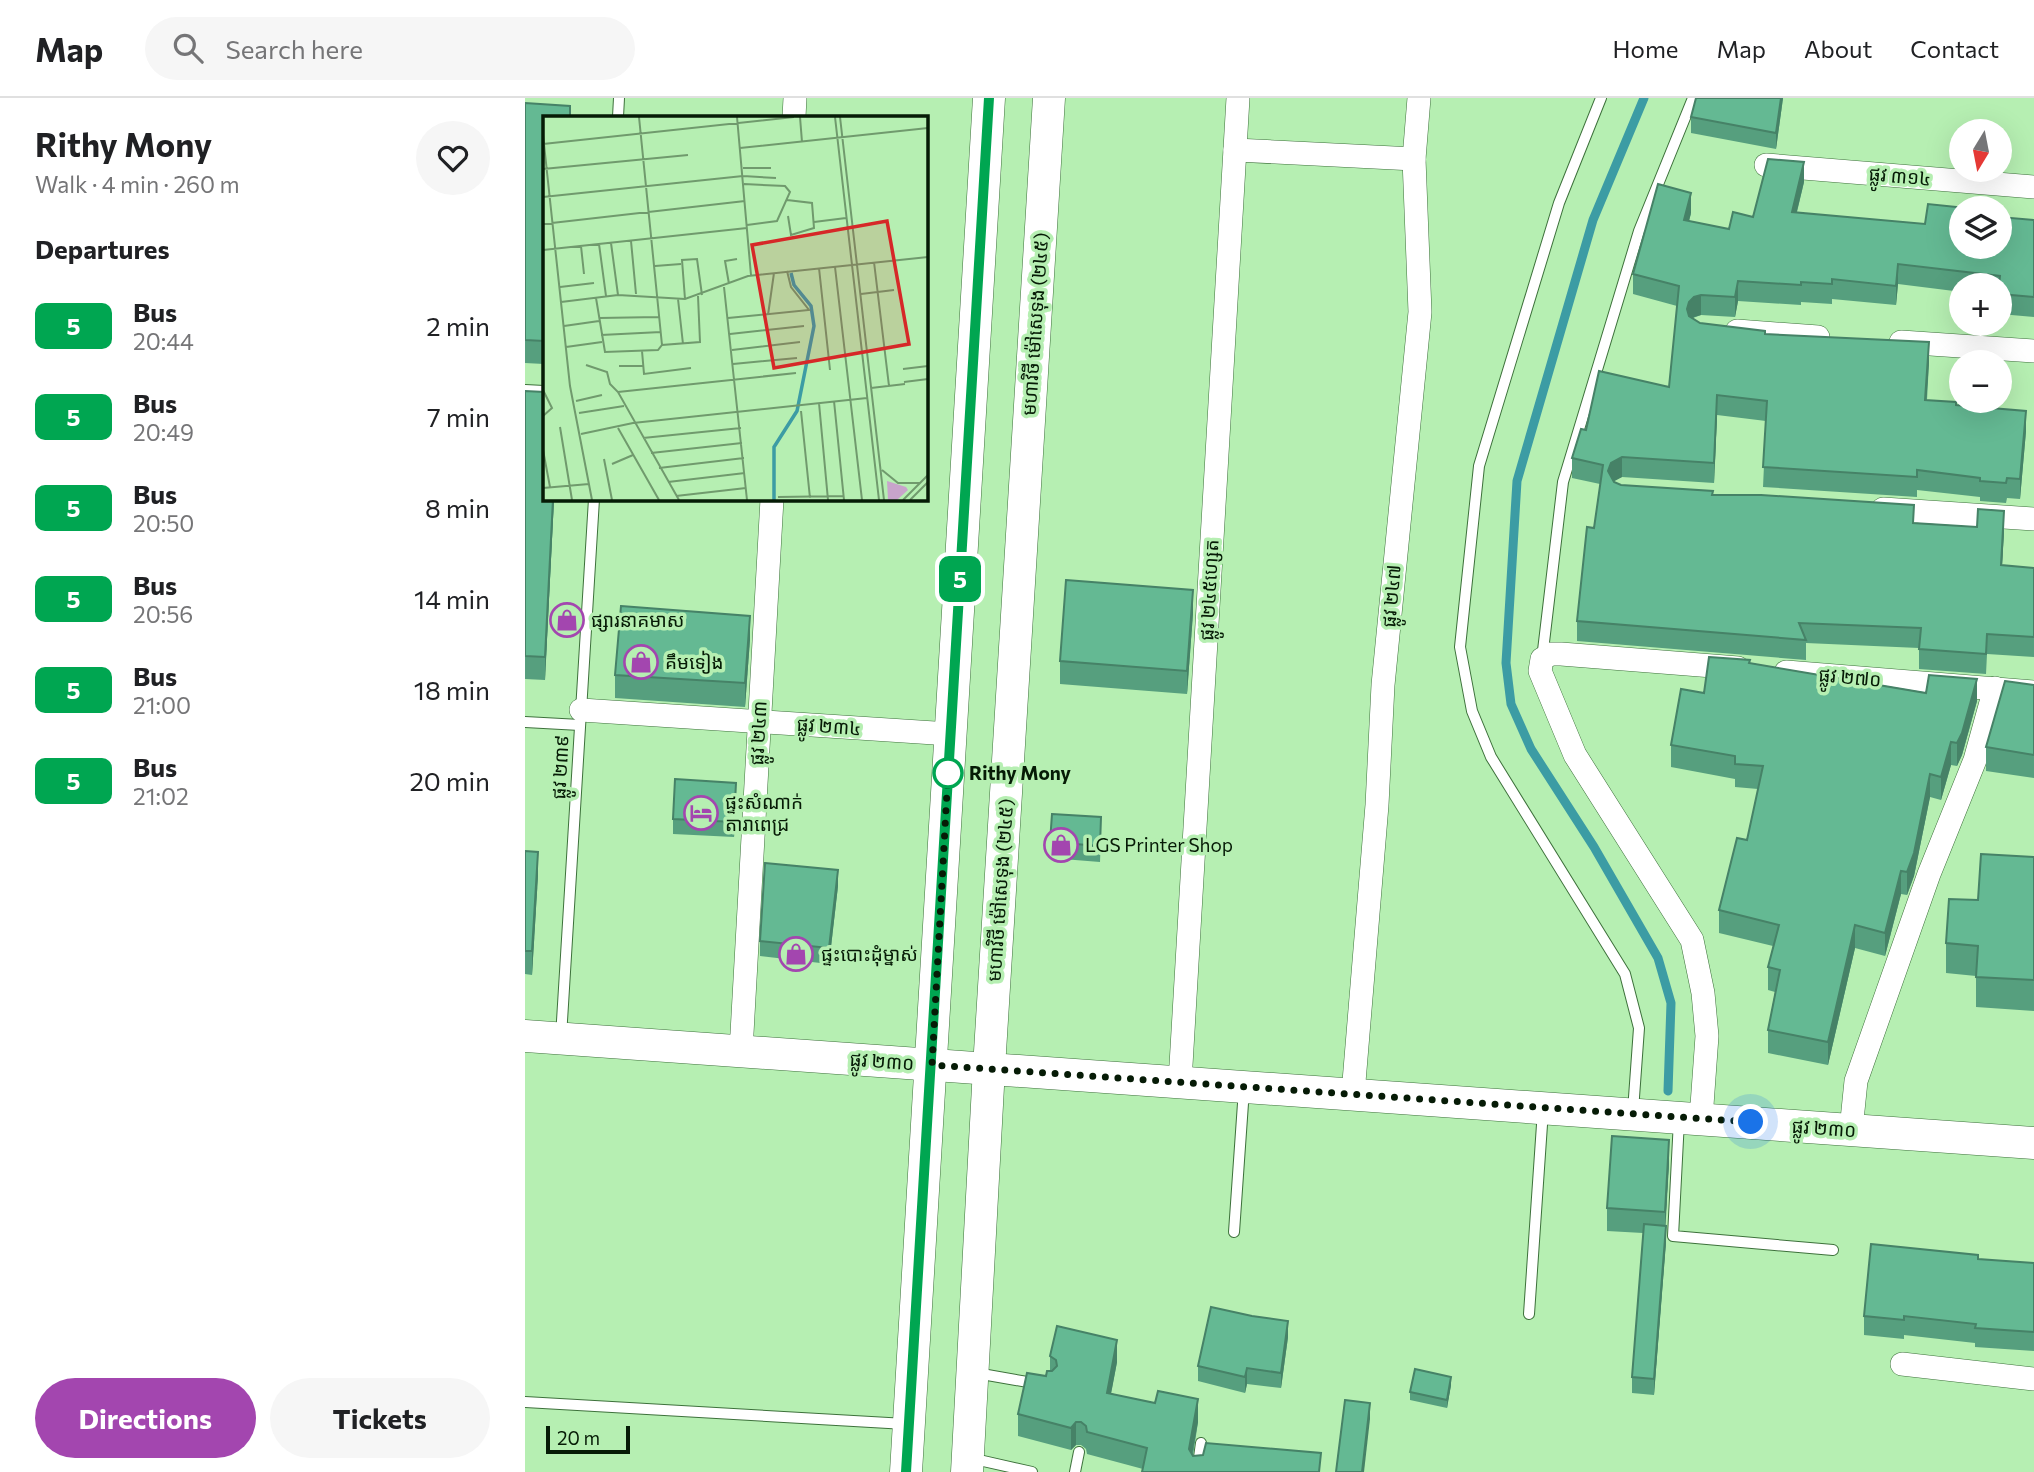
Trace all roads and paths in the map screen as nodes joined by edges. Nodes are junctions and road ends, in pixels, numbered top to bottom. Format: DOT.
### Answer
graph roads {
  1 [pos="619,98"];
  2 [pos="795,98"];
  3 [pos="989,98"];
  4 [pos="1049,98"];
  5 [pos="1238,98"];
  6 [pos="1419,98"];
  7 [pos="1601,98"];
  8 [pos="1693,98"];
  9 [pos="618,116"];
  10 [pos="794,116"];
  11 [pos="1235,150"];
  12 [pos="1414,159"];
  13 [pos="1766,165"];
  14 [pos="2034,187"];
  15 [pos="1714,330"];
  16 [pos="1839,338"];
  17 [pos="1881,341"];
  18 [pos="2034,351"];
  19 [pos="525,390"];
  20 [pos="543,391"];
  21 [pos="594,500"];
  22 [pos="772,500"];
  23 [pos="1855,507"];
  24 [pos="2034,519"];
  25 [pos="1542,659"];
  26 [pos="1995,688"];
  27 [pos="2034,692"];
  28 [pos="580,718"];
  29 [pos="525,722"];
  30 [pos="759,722"];
  31 [pos="950,734"];
  32 [pos="525,1036"];
  33 [pos="561,1038"];
  34 [pos="741,1051"];
  35 [pos="932,1065"];
  36 [pos="989,1068"];
  37 [pos="1180,1082"];
  38 [pos="1244,1086"];
  39 [pos="1353,1094"];
  40 [pos="1543,1108"];
  41 [pos="1633,1114"];
  42 [pos="1690,1118"];
  43 [pos="1851,1130"];
  44 [pos="2034,1143"];
  45 [pos="1234,1232"];
  46 [pos="1833,1250"];
  47 [pos="1529,1314"];
  48 [pos="1902,1364"];
  49 [pos="972,1373"];
  50 [pos="2034,1379"];
  51 [pos="1049,1385"];
  52 [pos="525,1402"];
  53 [pos="909,1425"];
  54 [pos="1201,1443"];
  55 [pos="1079,1452"];
  56 [pos="967,1464"];
  57 [pos="906,1472"];
  58 [pos="1032,1472"];
  59 [pos="1075,1472"];
  60 [pos="1197,1472"];
  1 -- 9 [label="lane"];
  2 -- 10 [label="street"];
  3 -- 31 [label="main road"];
  4 -- 36 [label="main road, មហាវិថី ម៉ៅសេទុង (២៤៥)"];
  5 -- 11 [label="street, ផ្លូវ ២៤៥ហ្សេត"];
  6 -- 12 [label="street, ផ្លូវ ២៤៧"];
  7 -- 41 [label="lane"];
  8 -- 25 [label="lane"];
  11 -- 12 [label="street"];
  11 -- 37 [label="street, ផ្លូវ ២៤៥ហ្សេត"];
  12 -- 39 [label="street, ផ្លូវ ២៤៧"];
  13 -- 14 [label="street, ផ្លូវ ៣១៤"];
  15 -- 16 [label="street"];
  17 -- 18 [label="street"];
  19 -- 20 [label="lane"];
  21 -- 28 [label="lane, ផ្លូវ ២៣៩"];
  22 -- 30 [label="street, ផ្លូវ ២៤៣"];
  23 -- 24 [label="street"];
  25 -- 26 [label="street, ផ្លូវ ២៧០"];
  25 -- 42 [label="street"];
  26 -- 27 [label="street, ផ្លូវ ២៧០"];
  26 -- 43 [label="street"];
  28 -- 29 [label="lane, ផ្លូវ ២៣៤"];
  28 -- 30 [label="street, ផ្លូវ ២៣៤"];
  28 -- 33 [label="lane, ផ្លូវ ២៣៩"];
  30 -- 31 [label="street, ផ្លូវ ២៣៤"];
  30 -- 34 [label="street, ផ្លូវ ២៤៣"];
  31 -- 35 [label="main road"];
  32 -- 33 [label="main road, ផ្លូវ ២៣០"];
  33 -- 34 [label="main road, ផ្លូវ ២៣០"];
  34 -- 35 [label="main road, ផ្លូវ ២៣០"];
  35 -- 36 [label="main road, ផ្លូវ ២៣០"];
  35 -- 53 [label="main road"];
  36 -- 37 [label="main road, ផ្លូវ ២៣០"];
  36 -- 49 [label="main road, មហាវិថី ម៉ៅសេទុង (២៤៥)"];
  37 -- 38 [label="main road, ផ្លូវ ២៣០"];
  38 -- 39 [label="main road, ផ្លូវ ២៣០"];
  38 -- 45 [label="lane"];
  39 -- 40 [label="main road, ផ្លូវ ២៣០"];
  40 -- 41 [label="main road, ផ្លូវ ២៣០"];
  40 -- 47 [label="lane"];
  41 -- 42 [label="main road, ផ្លូវ ២៣០"];
  42 -- 43 [label="main road, ផ្លូវ ២៣០"];
  42 -- 46 [label="lane"];
  43 -- 44 [label="main road, ផ្លូវ ២៣០"];
  48 -- 50 [label="street"];
  49 -- 51 [label="lane"];
  49 -- 56 [label="main road, មហាវិថី ម៉ៅសេទុង (២៤៥)"];
  52 -- 53 [label="lane"];
  53 -- 57 [label="main road"];
  54 -- 60 [label="lane"];
  55 -- 59 [label="lane"];
  56 -- 58 [label="lane"];
}
